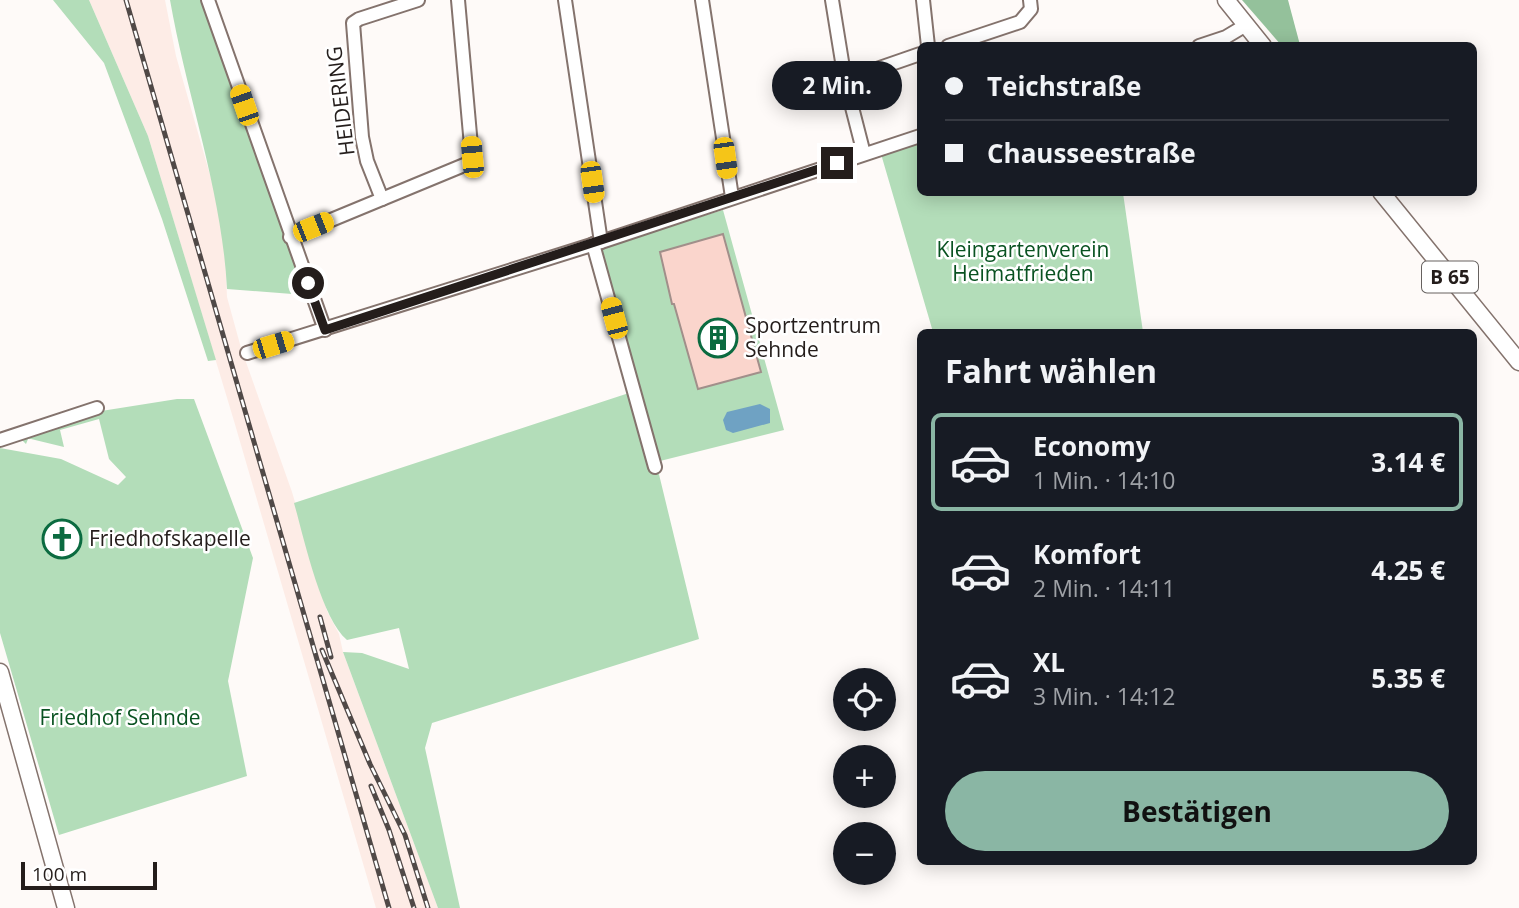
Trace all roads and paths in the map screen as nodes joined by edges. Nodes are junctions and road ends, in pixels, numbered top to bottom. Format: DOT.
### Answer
graph roads {
  1 [pos="208,0"];
  2 [pos="418,0"];
  3 [pos="458,0"];
  4 [pos="565,0"];
  5 [pos="702,0"];
  6 [pos="832,0"];
  7 [pos="923,0"];
  8 [pos="1030,0"];
  9 [pos="1226,0"];
  10 [pos="1246,25"];
  11 [pos="928,42"];
  12 [pos="960,42"];
  13 [pos="1211,42"];
  14 [pos="1260,42"];
  15 [pos="917,55"];
  16 [pos="845,80"];
  17 [pos="917,137"];
  18 [pos="864,155"];
  19 [pos="1384,196"];
  20 [pos="732,197"];
  21 [pos="382,199"];
  22 [pos="290,237"];
  23 [pos="597,243"];
  24 [pos="325,330"];
  25 [pos="247,354"];
  26 [pos="1519,362"];
  27 [pos="97,408"];
  28 [pos="0,440"];
  29 [pos="655,467"];
  30 [pos="0,672"];
  31 [pos="66,908"];
  1 -- 22 [label="street"];
  2 -- 21 [label="street, HEIDERING"];
  3 -- 21 [label="street"];
  4 -- 23 [label="street"];
  5 -- 20 [label="street"];
  6 -- 16 [label="street"];
  7 -- 11 [label="street"];
  8 -- 12 [label="street"];
  9 -- 10 [label="main road"];
  10 -- 13 [label="street"];
  10 -- 14 [label="main road"];
  15 -- 16 [label="street"];
  16 -- 18 [label="street"];
  17 -- 18 [label="street"];
  18 -- 20 [label="street"];
  19 -- 26 [label="main road, B 65"];
  20 -- 23 [label="street"];
  21 -- 22 [label="street"];
  22 -- 24 [label="street"];
  23 -- 24 [label="street"];
  23 -- 29 [label="street"];
  24 -- 25 [label="street"];
  27 -- 28 [label="street"];
  30 -- 31 [label="main road"];
}
